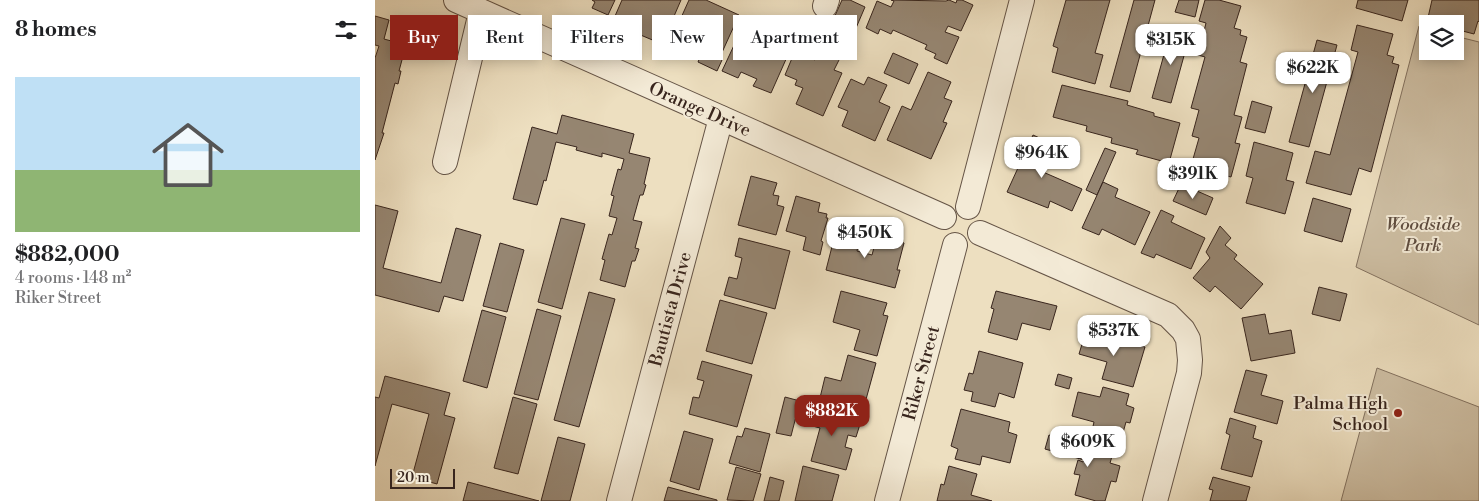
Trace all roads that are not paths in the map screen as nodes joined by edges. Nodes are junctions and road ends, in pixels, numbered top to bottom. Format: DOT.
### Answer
graph roads {
  1 [pos="456,0"];
  2 [pos="1022,0"];
  3 [pos="481,12"];
  4 [pos="721,118"];
  5 [pos="445,162"];
  6 [pos="968,207"];
  7 [pos="944,217"];
  8 [pos="980,233"];
  9 [pos="955,245"];
  10 [pos="619,501"];
  11 [pos="887,501"];
  12 [pos="1155,501"];
  1 -- 3 [label="street, Orange Drive"];
  2 -- 6 [label="street"];
  3 -- 4 [label="street, Orange Drive"];
  3 -- 5 [label="street"];
  4 -- 7 [label="street, Orange Drive"];
  4 -- 10 [label="street, Bautista Drive"];
  6 -- 7 [label="street"];
  6 -- 8 [label="street"];
  7 -- 9 [label="street"];
  8 -- 9 [label="street"];
  8 -- 12 [label="street"];
  9 -- 11 [label="street, Riker Street"];
}
